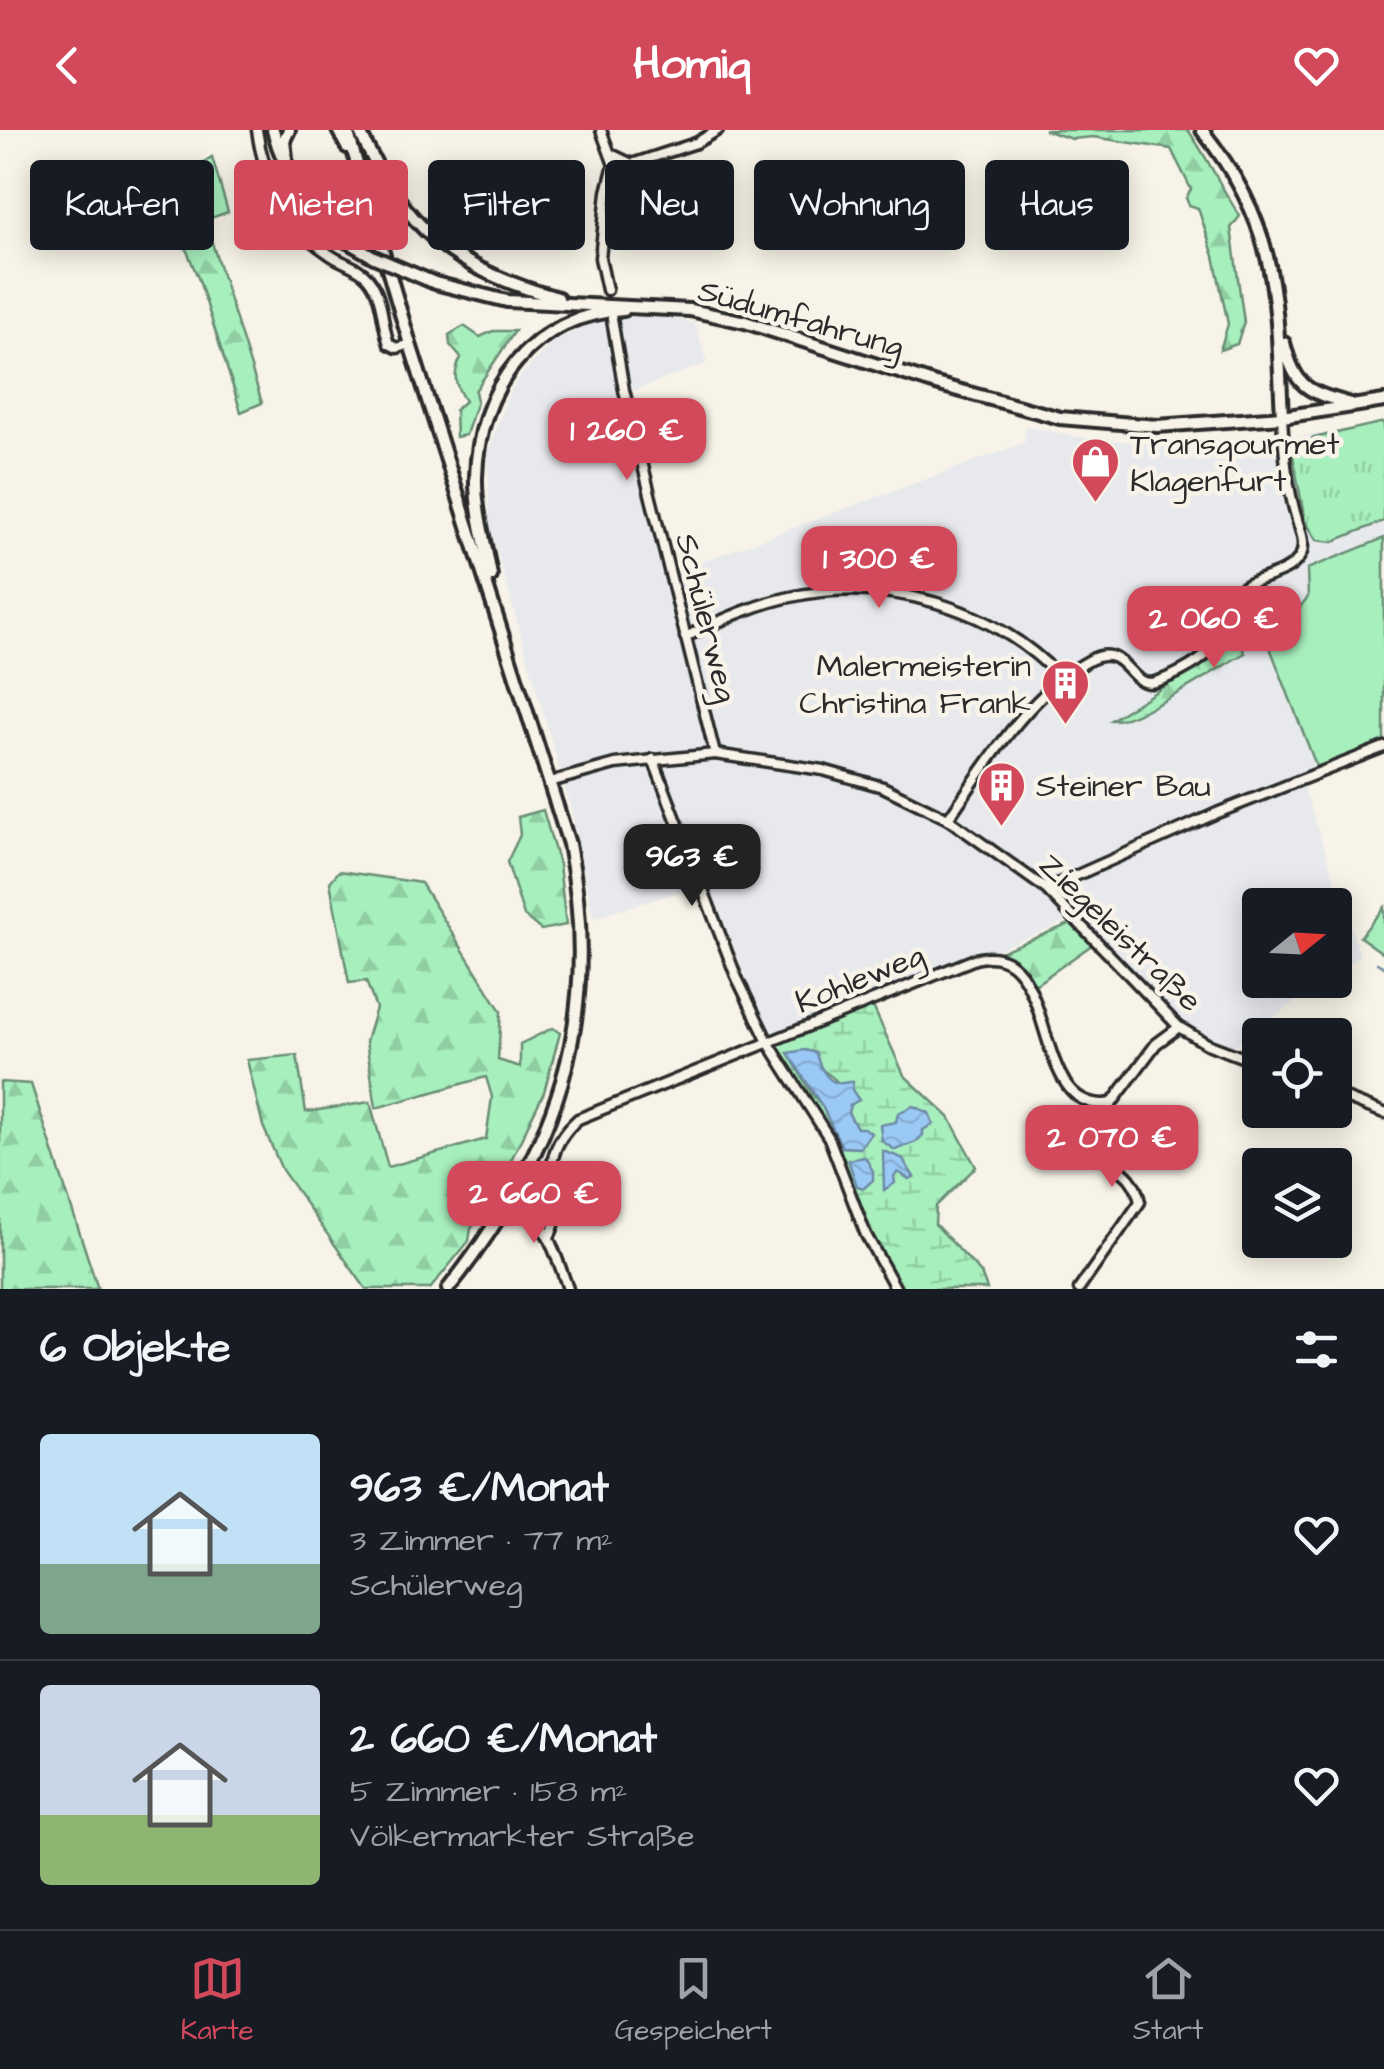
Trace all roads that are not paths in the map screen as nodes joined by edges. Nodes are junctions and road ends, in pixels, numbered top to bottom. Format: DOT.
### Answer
graph roads {
  1 [pos="257,130"];
  2 [pos="273,130"];
  3 [pos="288,130"];
  4 [pos="338,130"];
  5 [pos="348,130"];
  6 [pos="358,130"];
  7 [pos="601,130"];
  8 [pos="718,130"];
  9 [pos="1202,130"];
  10 [pos="611,154"];
  11 [pos="283,160"];
  12 [pos="285,160"];
  13 [pos="353,160"];
  14 [pos="355,160"];
  15 [pos="612,160"];
  16 [pos="624,160"];
  17 [pos="644,160"];
  18 [pos="605,211"];
  19 [pos="362,250"];
  20 [pos="381,250"];
  21 [pos="607,290"];
  22 [pos="578,303"];
  23 [pos="664,308"];
  24 [pos="612,319"];
  25 [pos="1278,319"];
  26 [pos="410,344"];
  27 [pos="1384,401"];
  28 [pos="1360,406"];
  29 [pos="1282,417"];
  30 [pos="496,607"];
  31 [pos="685,637"];
  32 [pos="1063,680"];
  33 [pos="1384,747"];
  34 [pos="714,754"];
  35 [pos="653,759"];
  36 [pos="550,782"];
  37 [pos="948,819"];
  38 [pos="1046,889"];
  39 [pos="1178,1027"];
  40 [pos="768,1042"];
  41 [pos="1242,1057"];
  42 [pos="1352,1101"];
  43 [pos="1112,1103"];
  44 [pos="1384,1113"];
  45 [pos="516,1192"];
  46 [pos="550,1235"];
  47 [pos="448,1289"];
  48 [pos="568,1289"];
  49 [pos="896,1289"];
  50 [pos="1079,1289"];
  1 -- 26 [label="street"];
  2 -- 11 [label="main road, Südumfahrung"];
  3 -- 12 [label="main road"];
  4 -- 13 [label="main road"];
  5 -- 14 [label="main road"];
  6 -- 22 [label="main road"];
  7 -- 10 [label="street"];
  8 -- 17 [label="street"];
  9 -- 25 [label="main road"];
  10 -- 15 [label="street"];
  10 -- 16 [label="street"];
  18 -- 21 [label="street"];
  19 -- 22 [label="main road, Südumfahrung, bridge"];
  20 -- 26 [label="main road"];
  22 -- 23 [label="main road, Südumfahrung"];
  23 -- 29 [label="main road, Südumfahrung"];
  23 -- 30 [label="main road"];
  24 -- 31 [label="street, Schülerweg"];
  25 -- 28 [label="main road"];
  25 -- 29 [label="main road"];
  26 -- 30 [label="main road"];
  27 -- 28 [label="main road, Südumfahrung"];
  28 -- 29 [label="main road, Südumfahrung"];
  29 -- 32 [label="street"];
  30 -- 36 [label="main road"];
  31 -- 32 [label="street"];
  31 -- 34 [label="street, Schülerweg"];
  32 -- 37 [label="street"];
  33 -- 38 [label="street"];
  34 -- 35 [label="street, Ziegeleistraße"];
  34 -- 37 [label="street, Ziegeleistraße"];
  35 -- 36 [label="street, Ziegeleistraße"];
  35 -- 40 [label="street"];
  36 -- 45 [label="main road"];
  37 -- 38 [label="street, Ziegeleistraße"];
  38 -- 39 [label="street, Ziegeleistraße"];
  39 -- 41 [label="street, Ziegeleistraße"];
  39 -- 43 [label="street"];
  40 -- 43 [label="street, Kohleweg"];
  40 -- 46 [label="street, Kohleweg"];
  40 -- 49 [label="street"];
  42 -- 44 [label="street"];
  43 -- 50 [label="street"];
  45 -- 46 [label="street"];
  45 -- 47 [label="main road"];
  46 -- 48 [label="street"];
}
